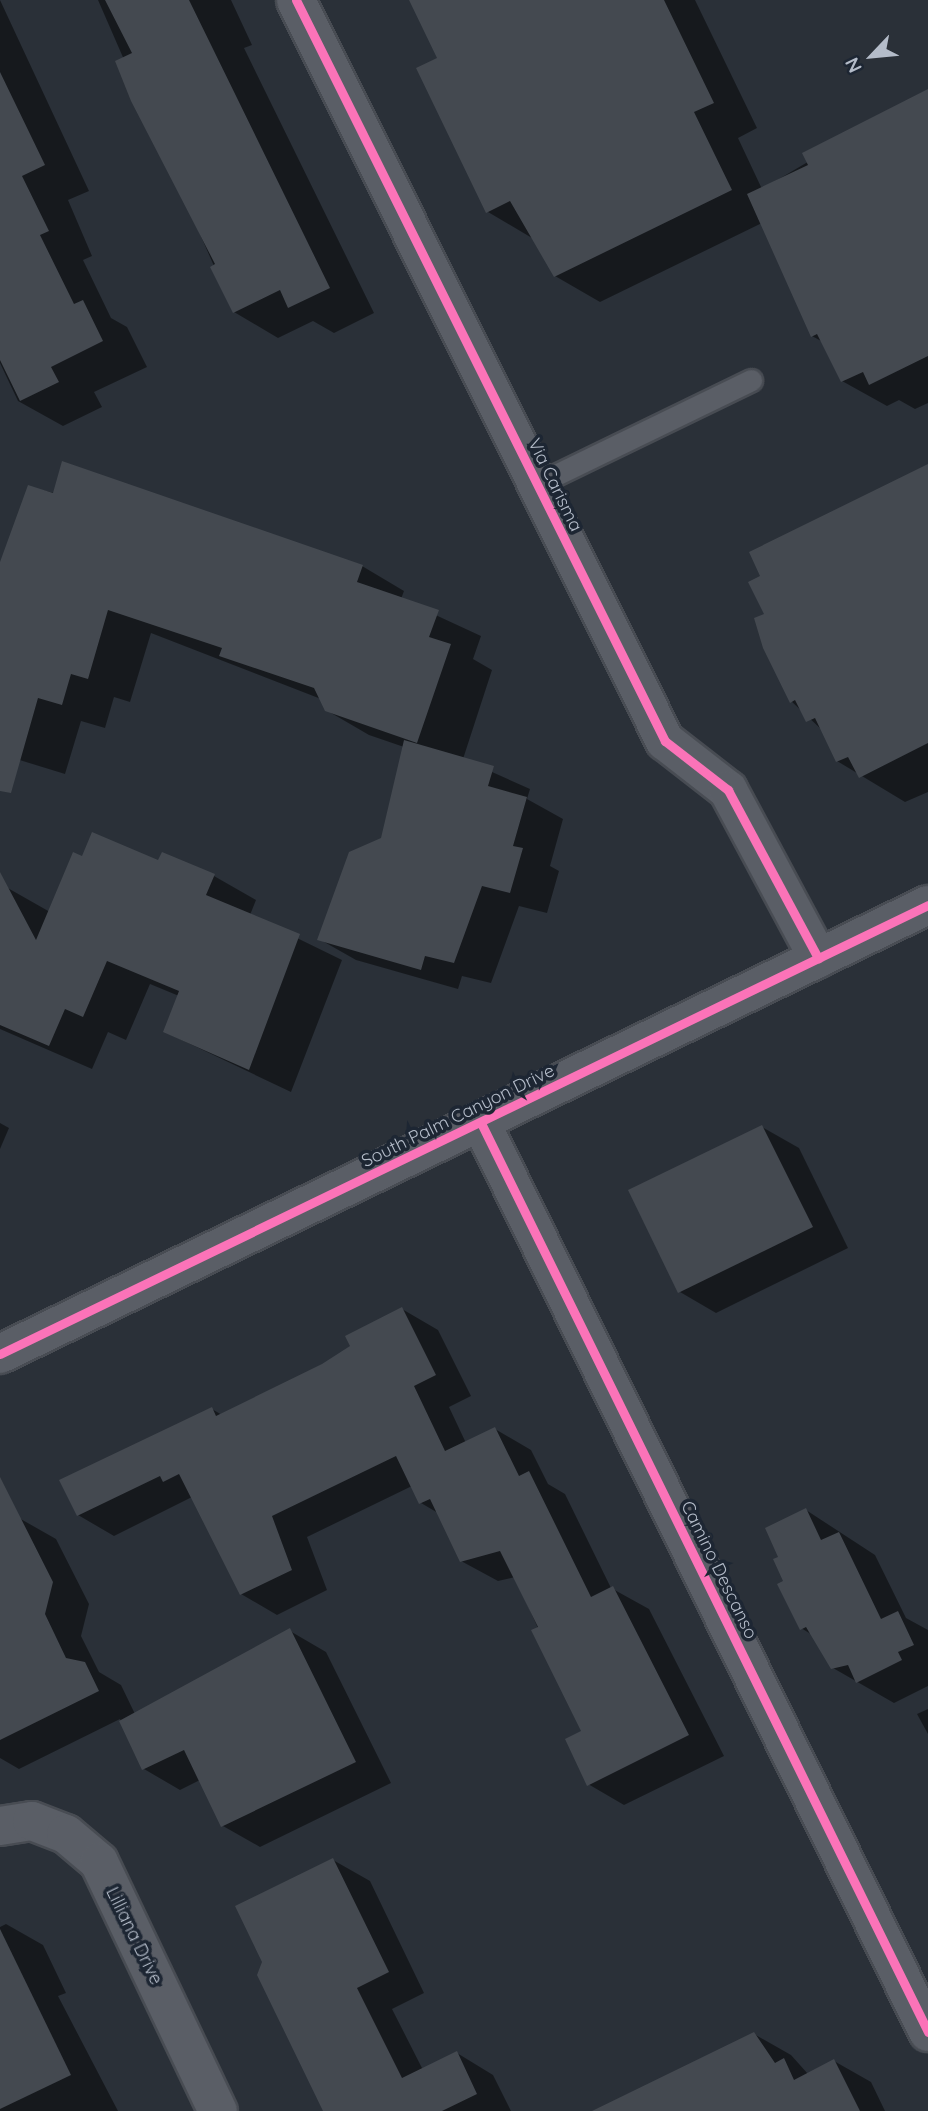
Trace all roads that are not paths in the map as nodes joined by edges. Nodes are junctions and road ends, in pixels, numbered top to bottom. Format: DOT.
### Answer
graph roads {
  1 [pos="296,0"];
  2 [pos="751,380"];
  3 [pos="537,484"];
  4 [pos="928,905"];
  5 [pos="818,958"];
  6 [pos="481,1123"];
  7 [pos="0,1354"];
  8 [pos="0,1826"];
  9 [pos="928,2032"];
  10 [pos="218,2111"];
  1 -- 3 [label="street, Via Carisma"];
  2 -- 3 [label="lane"];
  3 -- 5 [label="street, Via Carisma"];
  4 -- 5 [label="street, South Palm Canyon Drive"];
  5 -- 6 [label="street, South Palm Canyon Drive"];
  6 -- 7 [label="street, South Palm Canyon Drive"];
  6 -- 9 [label="street, Camino Descanso"];
  8 -- 10 [label="street, Lilliana Drive"];
}
